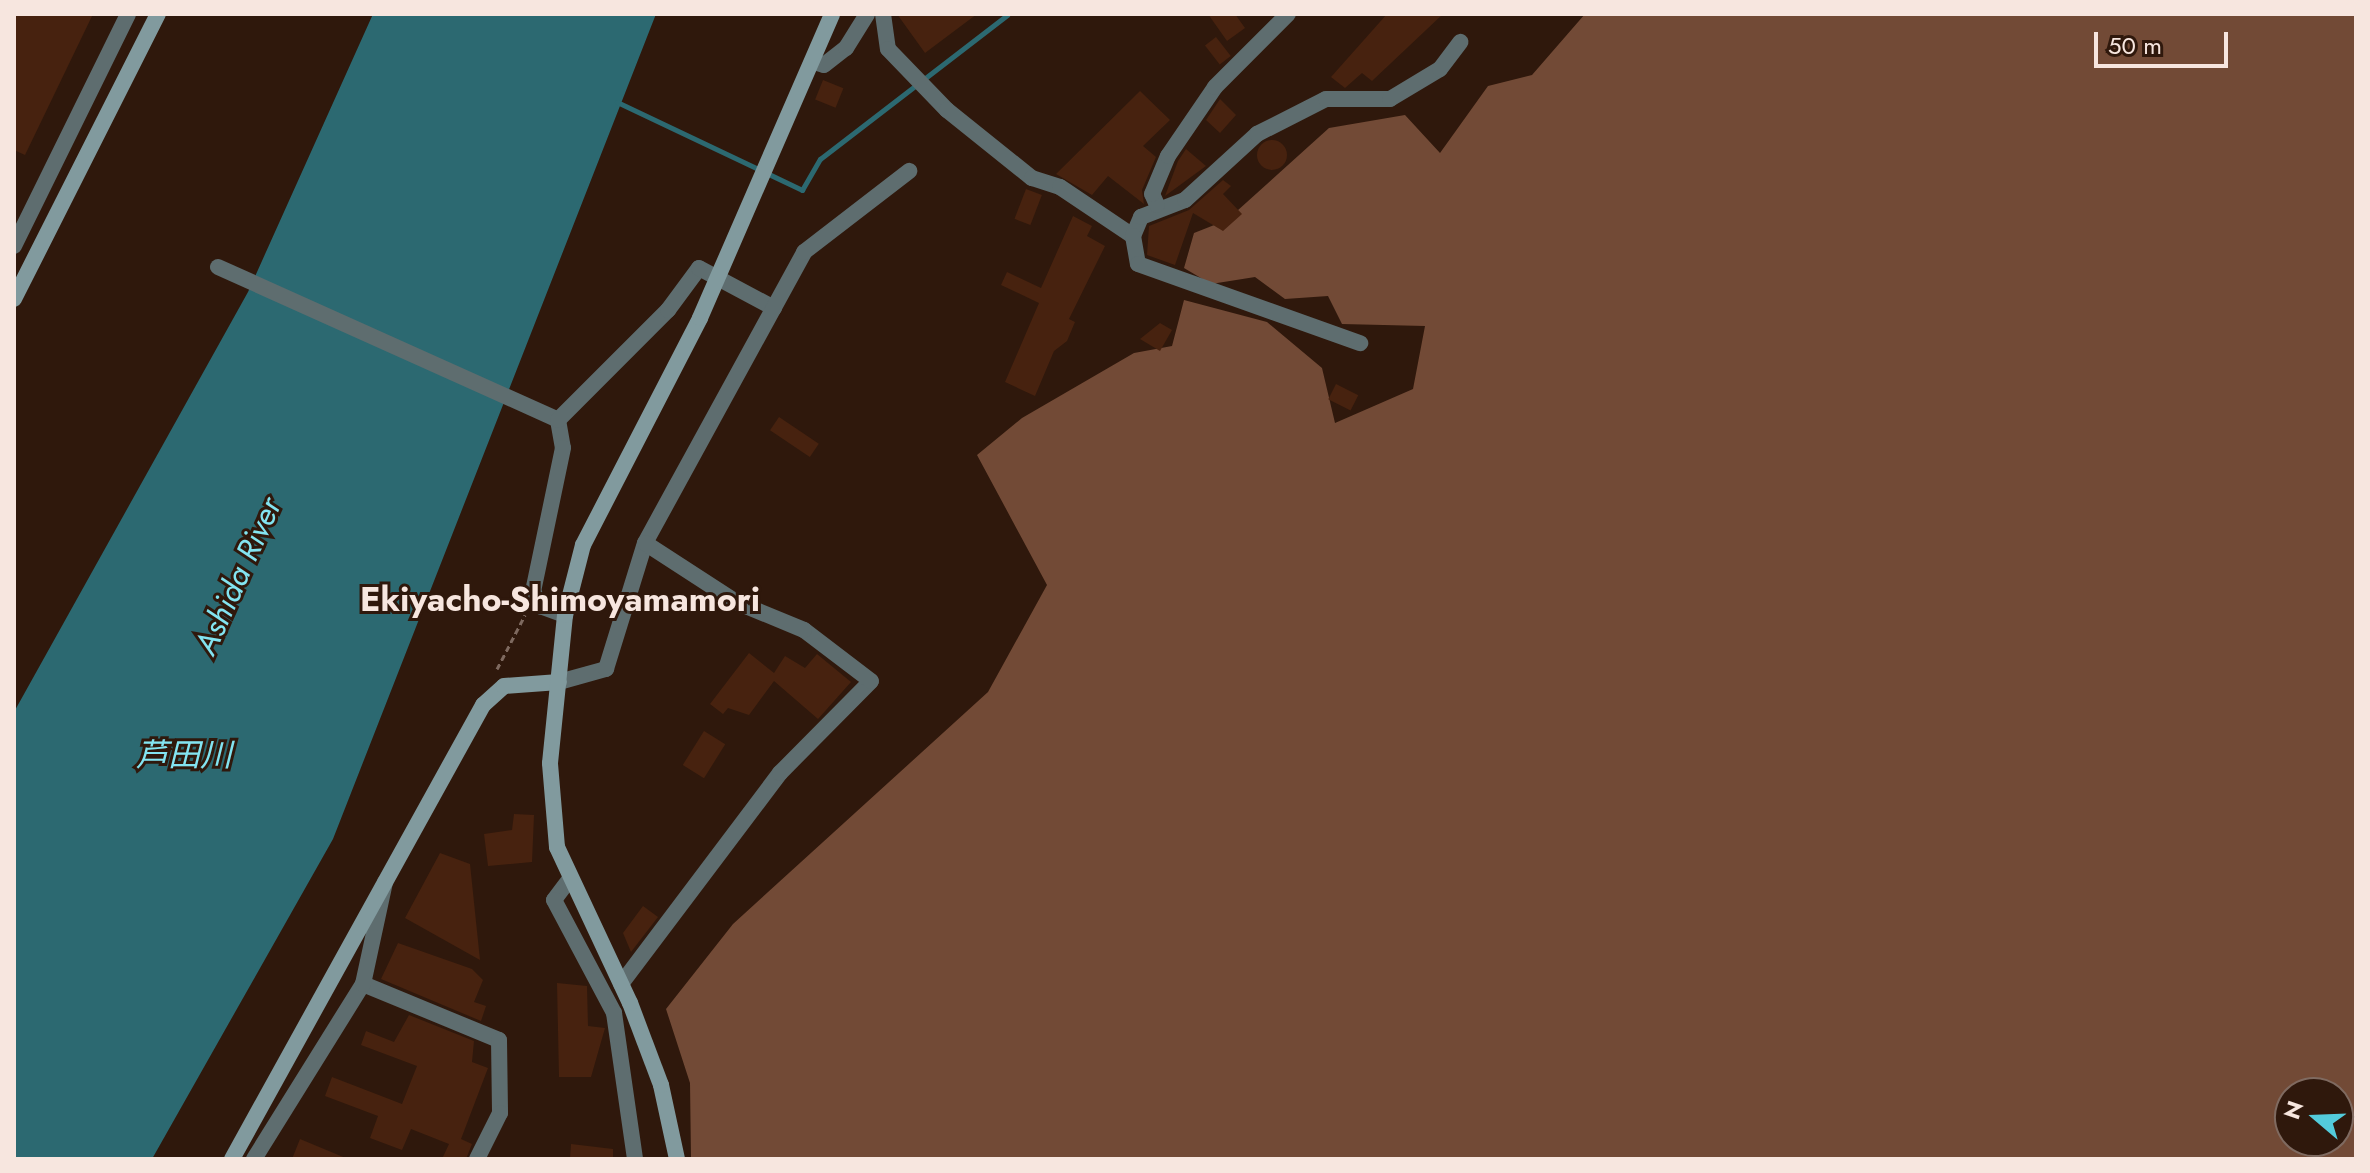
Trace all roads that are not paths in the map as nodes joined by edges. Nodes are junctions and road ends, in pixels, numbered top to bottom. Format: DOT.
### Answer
graph roads {
  1 [pos="128,14"];
  2 [pos="158,14"];
  3 [pos="832,14"];
  4 [pos="867,14"];
  5 [pos="883,14"];
  6 [pos="1288,14"];
  7 [pos="1460,42"];
  8 [pos="814,62"];
  9 [pos="909,171"];
  10 [pos="1157,205"];
  11 [pos="1133,236"];
  12 [pos="14,246"];
  13 [pos="218,267"];
  14 [pos="717,279"];
  15 [pos="14,299"];
  16 [pos="774,308"];
  17 [pos="1360,343"];
  18 [pos="558,420"];
  19 [pos="645,543"];
  20 [pos="565,615"];
  21 [pos="559,682"];
  22 [pos="386,871"];
  23 [pos="569,880"];
  24 [pos="363,984"];
  25 [pos="621,984"];
  26 [pos="232,1159"];
  27 [pos="254,1159"];
  28 [pos="477,1159"];
  29 [pos="635,1159"];
  30 [pos="677,1159"];
  1 -- 12 [label="street"];
  2 -- 15 [label="street"];
  3 -- 8 [label="street"];
  4 -- 8 [label="street"];
  5 -- 11 [label="street"];
  6 -- 10 [label="street"];
  7 -- 10 [label="street"];
  8 -- 14 [label="street"];
  9 -- 16 [label="street"];
  10 -- 11 [label="street"];
  11 -- 17 [label="street"];
  13 -- 18 [label="street"];
  14 -- 16 [label="street"];
  14 -- 18 [label="street"];
  14 -- 20 [label="street"];
  16 -- 19 [label="street"];
  18 -- 20 [label="street"];
  19 -- 21 [label="street"];
  19 -- 25 [label="street"];
  20 -- 21 [label="street"];
  21 -- 22 [label="street"];
  21 -- 23 [label="street"];
  22 -- 24 [label="street"];
  22 -- 26 [label="street"];
  23 -- 25 [label="street"];
  23 -- 29 [label="street"];
  24 -- 27 [label="street"];
  24 -- 28 [label="street"];
  25 -- 30 [label="street"];
}
